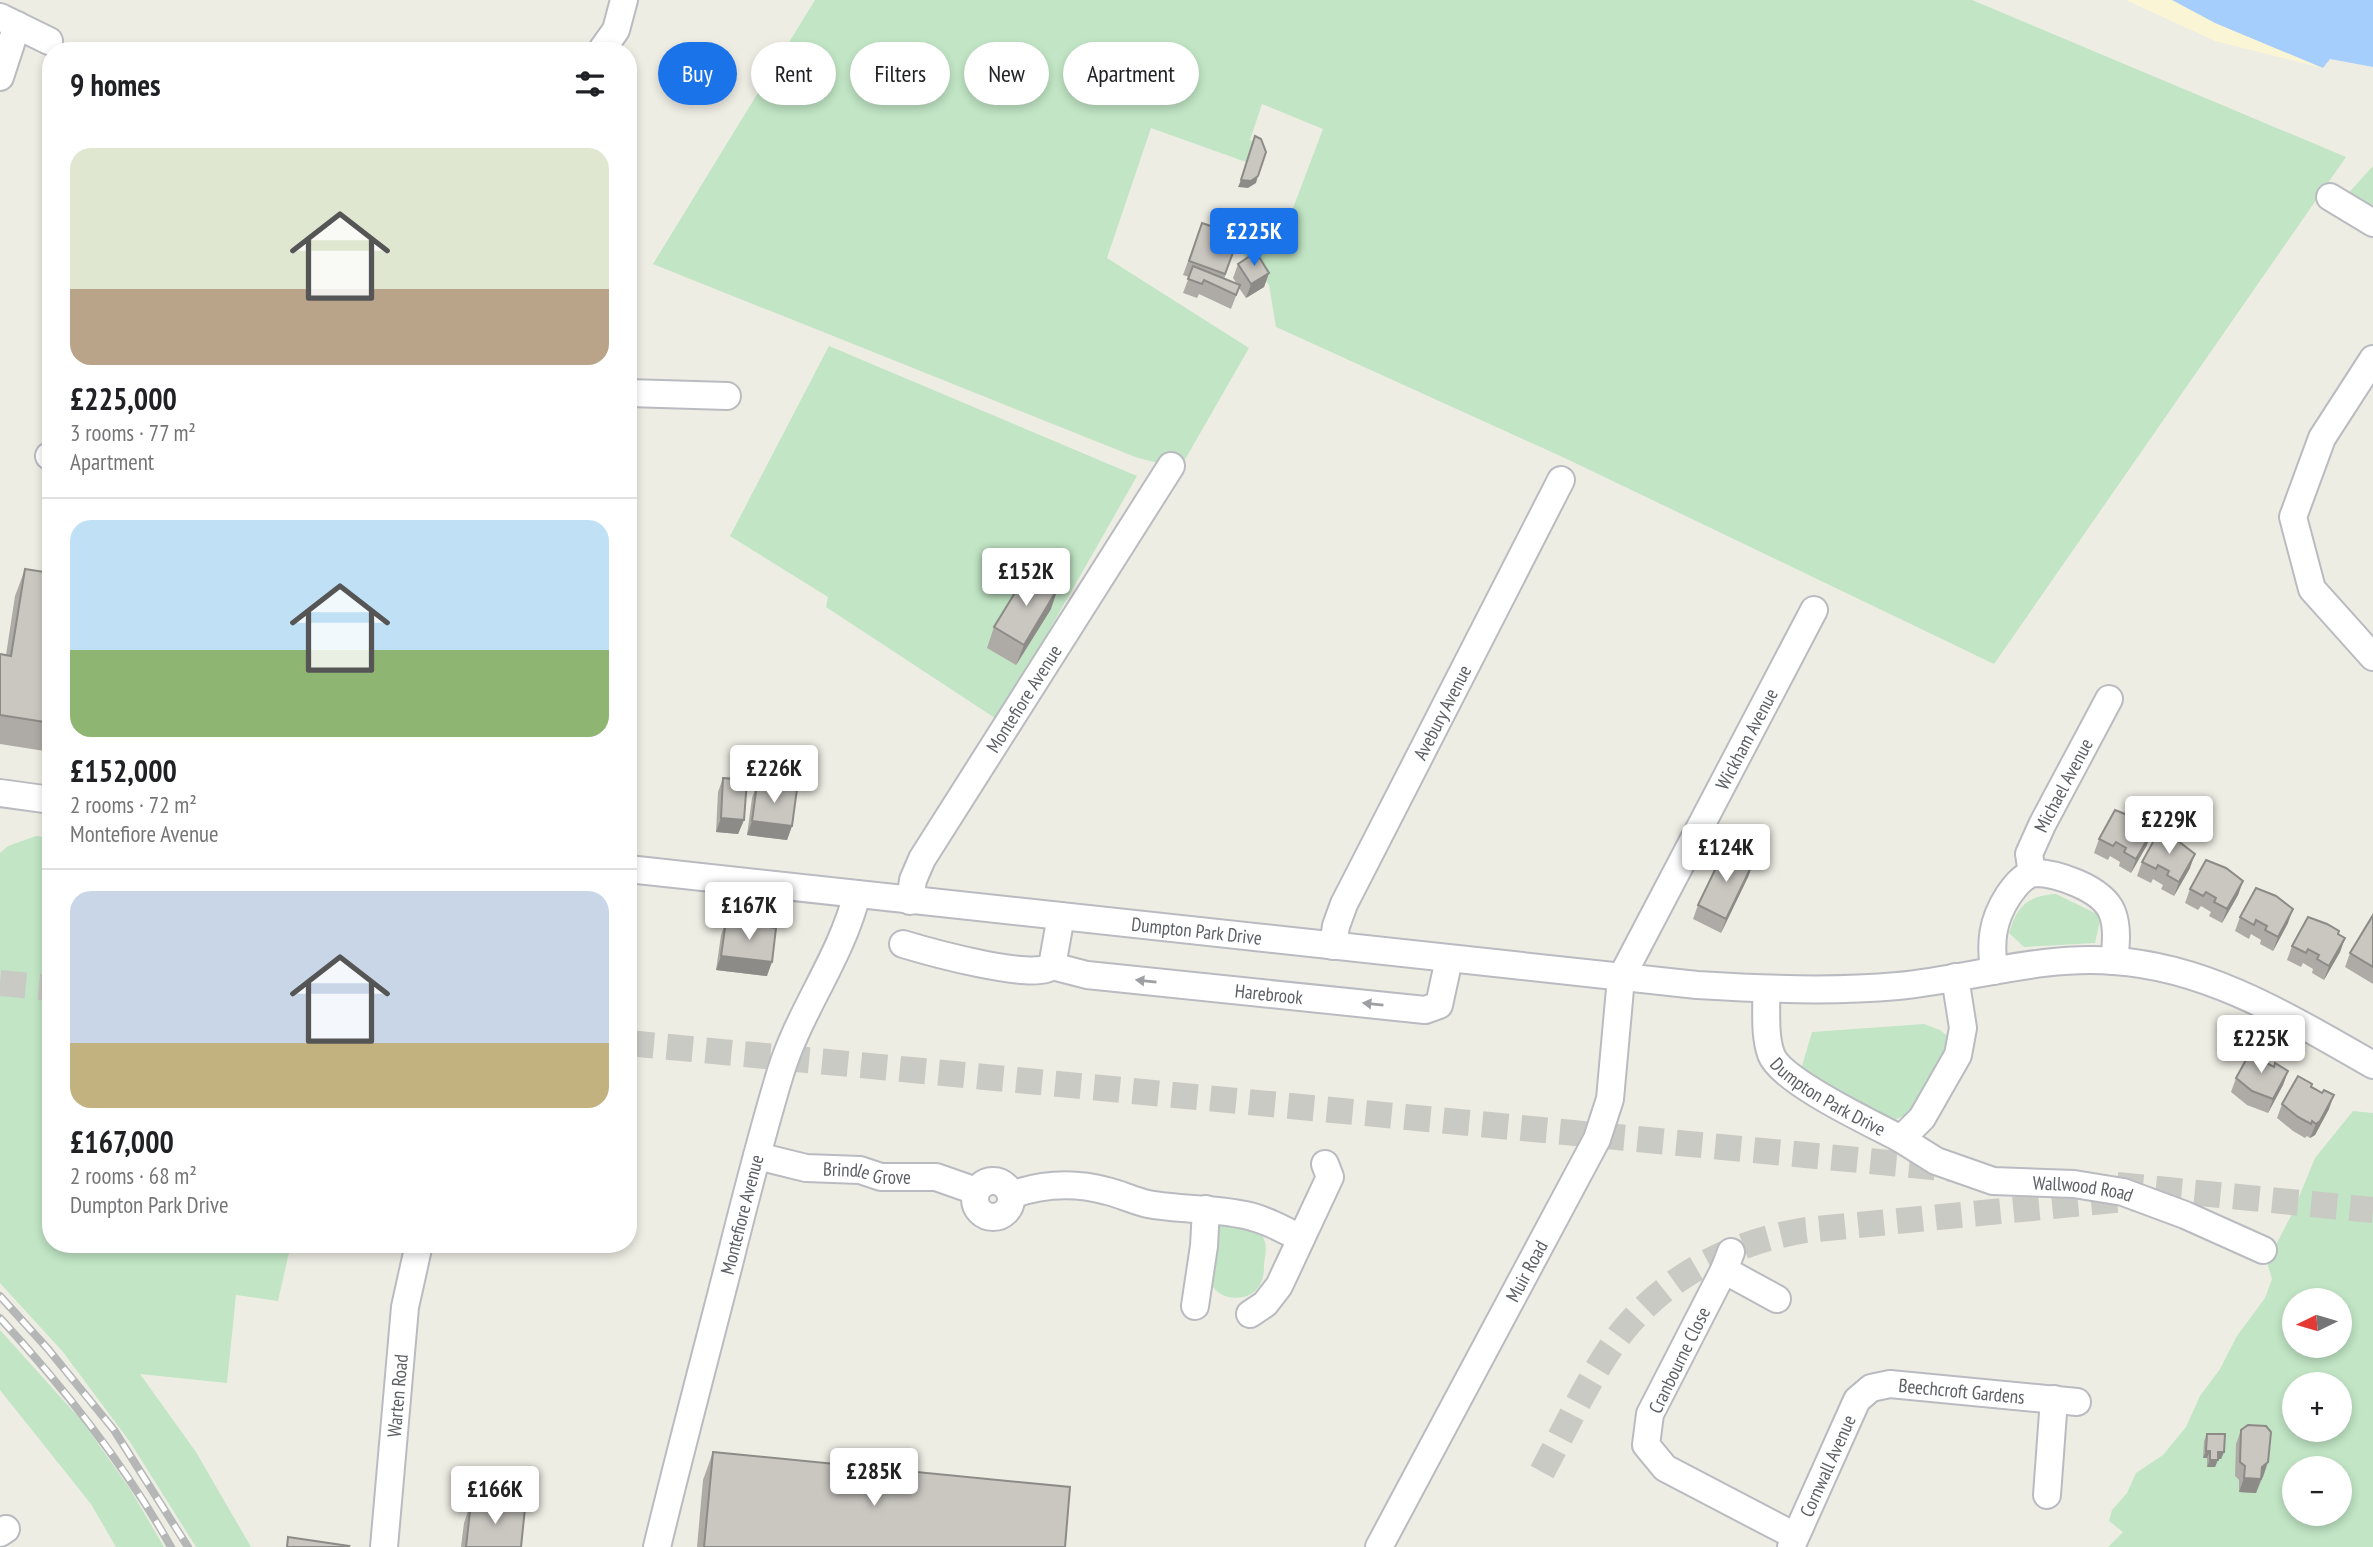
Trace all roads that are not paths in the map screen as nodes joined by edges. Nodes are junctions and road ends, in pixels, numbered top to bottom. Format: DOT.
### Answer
graph roads {
  1 [pos="624,0"];
  2 [pos="8,21"];
  3 [pos="49,41"];
  4 [pos="607,42"];
  5 [pos="0,77"];
  6 [pos="2330,197"];
  7 [pos="2373,223"];
  8 [pos="2373,359"];
  9 [pos="637,393"];
  10 [pos="727,396"];
  11 [pos="1171,466"];
  12 [pos="1561,481"];
  13 [pos="1814,610"];
  14 [pos="2373,657"];
  15 [pos="2109,699"];
  16 [pos="0,793"];
  17 [pos="42,799"];
  18 [pos="637,870"];
  19 [pos="2032,873"];
  20 [pos="857,894"];
  21 [pos="910,901"];
  22 [pos="1061,916"];
  23 [pos="903,944"];
  24 [pos="1333,946"];
  25 [pos="1449,959"];
  26 [pos="2114,961"];
  27 [pos="1052,966"];
  28 [pos="1994,971"];
  29 [pos="1955,977"];
  30 [pos="1621,978"];
  31 [pos="1766,989"];
  32 [pos="2370,1054"];
  33 [pos="1900,1139"];
  34 [pos="757,1156"];
  35 [pos="1325,1164"];
  36 [pos="1206,1209"];
  37 [pos="1300,1238"];
  38 [pos="2263,1250"];
  39 [pos="417,1253"];
  40 [pos="1777,1299"];
  41 [pos="1195,1306"];
  42 [pos="1250,1314"];
  43 [pos="1871,1388"];
  44 [pos="2047,1495"];
  45 [pos="1793,1542"];
  46 [pos="384,1547"];
  47 [pos="657,1547"];
  48 [pos="1379,1547"];
  1 -- 4 [label="street"];
  2 -- 3 [label="street"];
  2 -- 5 [label="street"];
  6 -- 7 [label="street"];
  8 -- 14 [label="street"];
  9 -- 10 [label="street"];
  11 -- 21 [label="street, Montefiore Avenue"];
  12 -- 24 [label="street, Avebury Avenue"];
  13 -- 30 [label="street, Wickham Avenue"];
  15 -- 19 [label="street, Michael Avenue"];
  16 -- 17 [label="street"];
  18 -- 20 [label="street, Dumpton Park Drive"];
  19 -- 26 [label="street"];
  19 -- 28 [label="street"];
  20 -- 21 [label="street, Dumpton Park Drive"];
  20 -- 34 [label="street, Montefiore Avenue"];
  21 -- 22 [label="street, Dumpton Park Drive"];
  22 -- 24 [label="street, Dumpton Park Drive"];
  22 -- 27 [label="street"];
  23 -- 27 [label="street, Harebrook"];
  24 -- 25 [label="street, Dumpton Park Drive"];
  25 -- 27 [label="street, Harebrook, one-way"];
  25 -- 30 [label="street, Dumpton Park Drive"];
  26 -- 28 [label="street, Dumpton Park Drive"];
  26 -- 32 [label="street, Dumpton Park Drive"];
  28 -- 29 [label="street, Dumpton Park Drive"];
  29 -- 31 [label="street, Dumpton Park Drive"];
  29 -- 33 [label="street, Dumpton Park Drive"];
  30 -- 31 [label="street, Dumpton Park Drive"];
  30 -- 48 [label="street, Muir Road"];
  31 -- 33 [label="street, Dumpton Park Drive"];
  33 -- 38 [label="street, Wallwood Road"];
  34 -- 36 [label="street, Brindle Grove"];
  34 -- 47 [label="street, Montefiore Avenue"];
  35 -- 37 [label="street"];
  36 -- 37 [label="street, Brindle Grove"];
  36 -- 41 [label="street"];
  37 -- 42 [label="street"];
  39 -- 46 [label="street, Warten Road"];
  40 -- 45 [label="street, Cranbourne Close"];
  43 -- 44 [label="street, Beechcroft Gardens"];
  43 -- 45 [label="street, Cornwall Avenue"];
}
